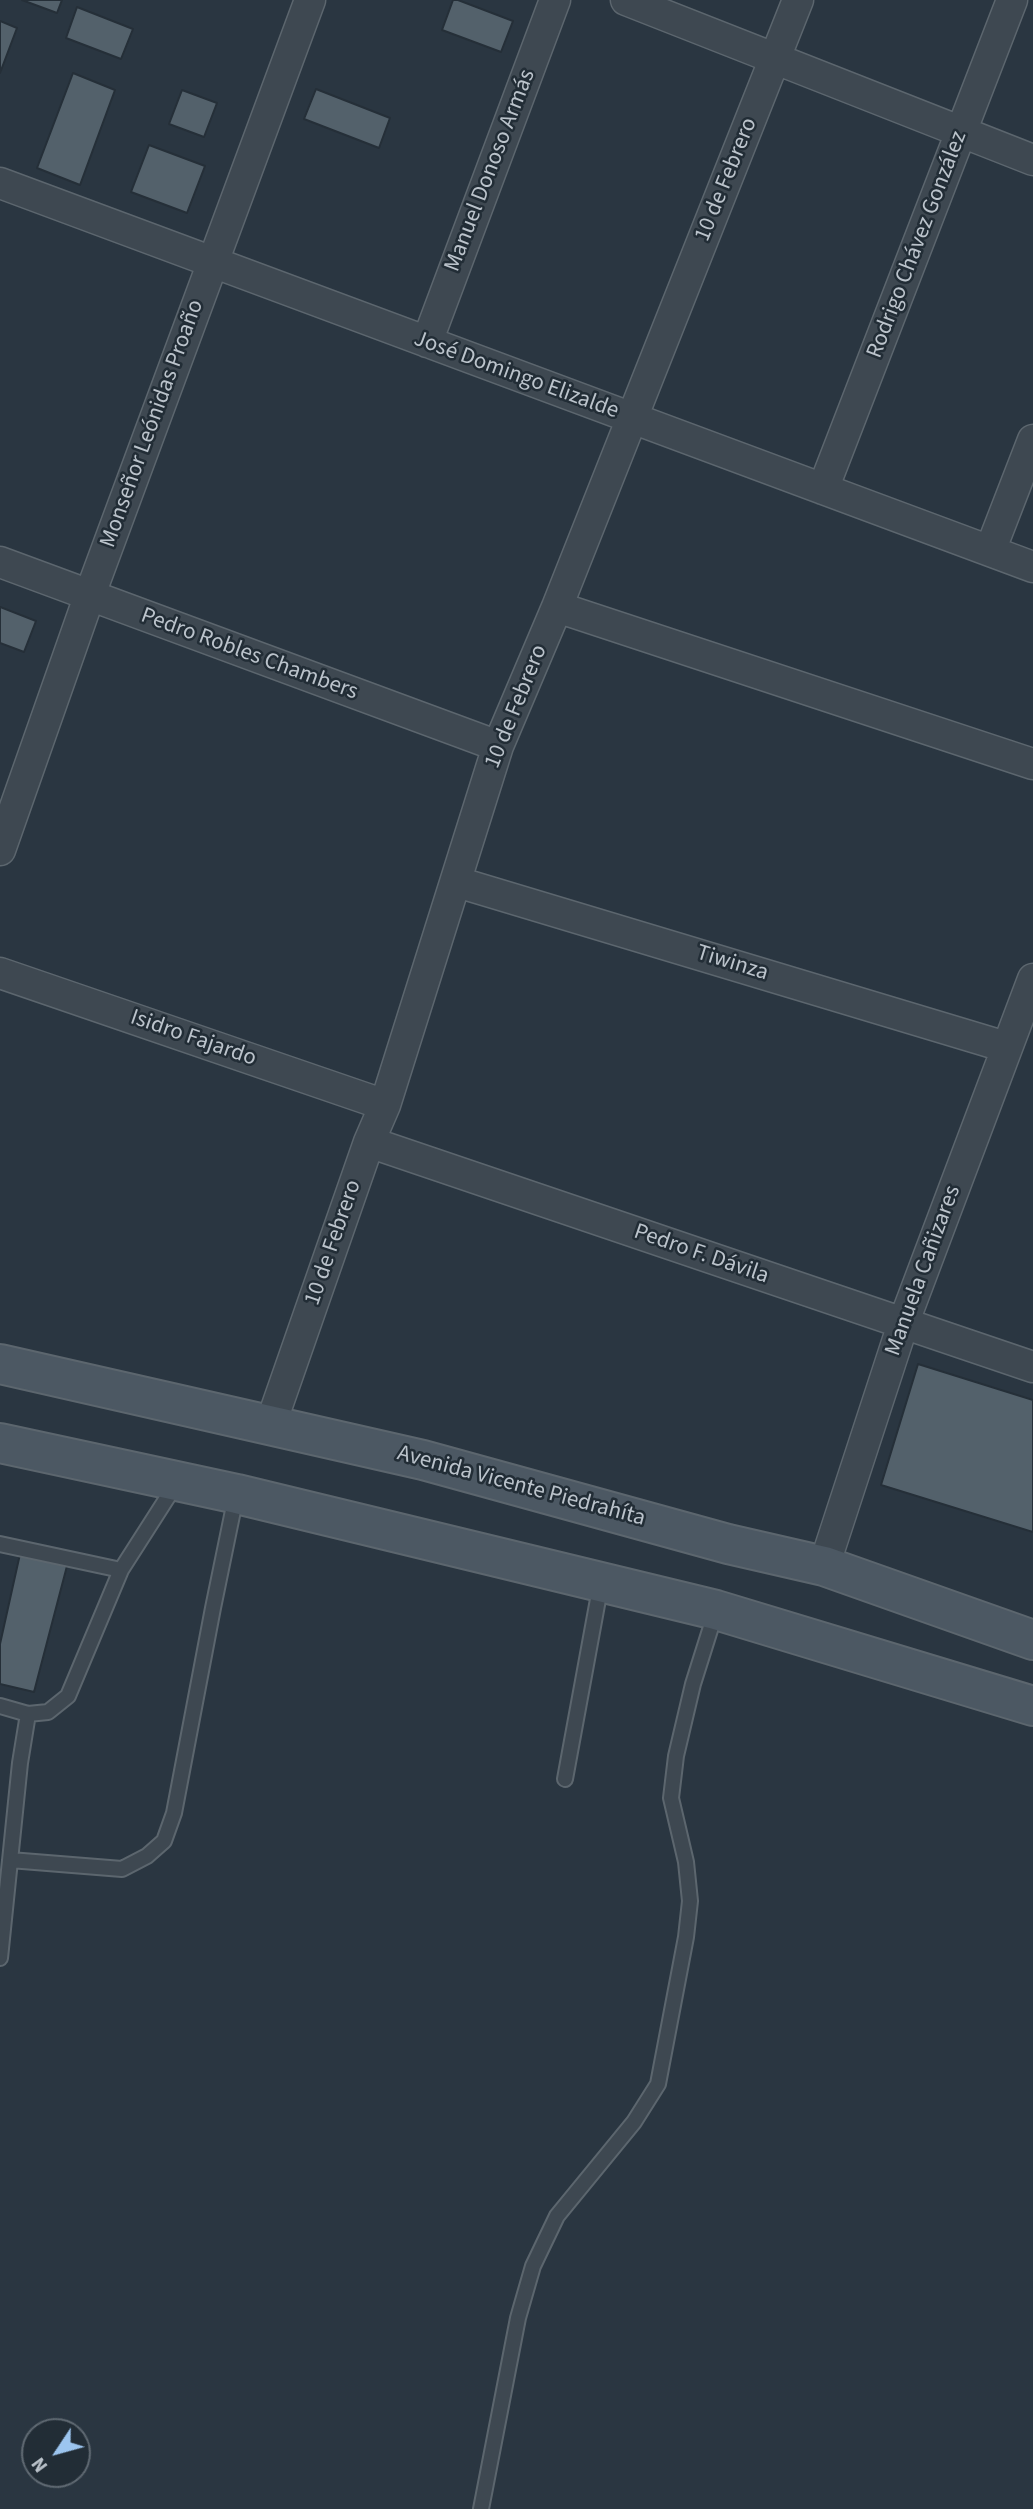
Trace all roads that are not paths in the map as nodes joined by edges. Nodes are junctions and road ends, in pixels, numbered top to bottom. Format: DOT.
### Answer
graph roads {
  1 [pos="310,0"];
  2 [pos="555,0"];
  3 [pos="626,0"];
  4 [pos="798,0"];
  5 [pos="1012,0"];
  6 [pos="775,59"];
  7 [pos="961,132"];
  8 [pos="1033,160"];
  9 [pos="0,183"];
  10 [pos="213,262"];
  11 [pos="427,342"];
  12 [pos="632,418"];
  13 [pos="1033,440"];
  14 [pos="824,489"];
  15 [pos="990,551"];
  16 [pos="0,562"];
  17 [pos="1033,567"];
  18 [pos="89,597"];
  19 [pos="557,607"];
  20 [pos="498,746"];
  21 [pos="1033,764"];
  22 [pos="0,850"];
  23 [pos="457,882"];
  24 [pos="0,973"];
  25 [pos="1031,988"];
  26 [pos="1006,1046"];
  27 [pos="386,1105"];
  28 [pos="369,1142"];
  29 [pos="903,1324"];
  30 [pos="0,1364"];
  31 [pos="1033,1367"];
  32 [pos="270,1426"];
  33 [pos="0,1443"];
  34 [pos="178,1482"];
  35 [pos="237,1494"];
  36 [pos="0,1544"];
  37 [pos="824,1566"];
  38 [pos="121,1570"];
  39 [pos="602,1581"];
  40 [pos="716,1610"];
  41 [pos="1033,1640"];
  42 [pos="0,1706"];
  43 [pos="1033,1706"];
  44 [pos="28,1714"];
  45 [pos="565,1779"];
  46 [pos="10,1860"];
  47 [pos="0,1958"];
  48 [pos="481,2509"];
  1 -- 10 [label="street, Monseñor Leónidas Proaño"];
  2 -- 11 [label="street, Manuel Donoso Armás"];
  3 -- 6 [label="street"];
  4 -- 6 [label="street, 10 de Febrero"];
  5 -- 7 [label="street, Rodrigo Chávez González"];
  6 -- 7 [label="street"];
  6 -- 12 [label="street, 10 de Febrero"];
  7 -- 8 [label="street"];
  7 -- 14 [label="street, Rodrigo Chávez González"];
  9 -- 10 [label="street, José Domingo Elizalde"];
  10 -- 11 [label="street, José Domingo Elizalde"];
  10 -- 18 [label="street, Monseñor Leónidas Proaño"];
  11 -- 12 [label="street, José Domingo Elizalde"];
  12 -- 14 [label="street, José Domingo Elizalde"];
  12 -- 19 [label="street, 10 de Febrero"];
  13 -- 15 [label="street"];
  14 -- 15 [label="street, José Domingo Elizalde"];
  15 -- 17 [label="street, José Domingo Elizalde"];
  16 -- 18 [label="street, Pedro Robles Chambers"];
  18 -- 20 [label="street, Pedro Robles Chambers"];
  18 -- 22 [label="street, Monseñor Leónidas Proaño"];
  19 -- 20 [label="street, 10 de Febrero"];
  19 -- 21 [label="street"];
  20 -- 23 [label="street, 10 de Febrero"];
  23 -- 26 [label="street, Tiwinza"];
  23 -- 27 [label="street, 10 de Febrero"];
  24 -- 27 [label="street, Isidro Fajardo"];
  25 -- 26 [label="street, Manuela Cañizares"];
  26 -- 29 [label="street, Manuela Cañizares"];
  27 -- 28 [label="street, 10 de Febrero"];
  28 -- 29 [label="street, Pedro F. Dávila"];
  28 -- 32 [label="street, 10 de Febrero"];
  29 -- 31 [label="street, Pedro F. Dávila"];
  29 -- 37 [label="street, Manuela Cañizares"];
  30 -- 32 [label="main road, Avenida Vicente Piedrahíta"];
  32 -- 37 [label="main road, Avenida Vicente Piedrahíta"];
  33 -- 34 [label="main road"];
  34 -- 35 [label="main road"];
  34 -- 38 [label="lane"];
  35 -- 39 [label="main road"];
  35 -- 46 [label="lane"];
  36 -- 38 [label="lane"];
  37 -- 41 [label="main road, Avenida Vicente Piedrahíta"];
  38 -- 44 [label="lane"];
  39 -- 40 [label="main road"];
  39 -- 45 [label="lane"];
  40 -- 43 [label="main road"];
  40 -- 48 [label="lane"];
  42 -- 44 [label="lane"];
  44 -- 46 [label="lane"];
  46 -- 47 [label="lane"];
}
